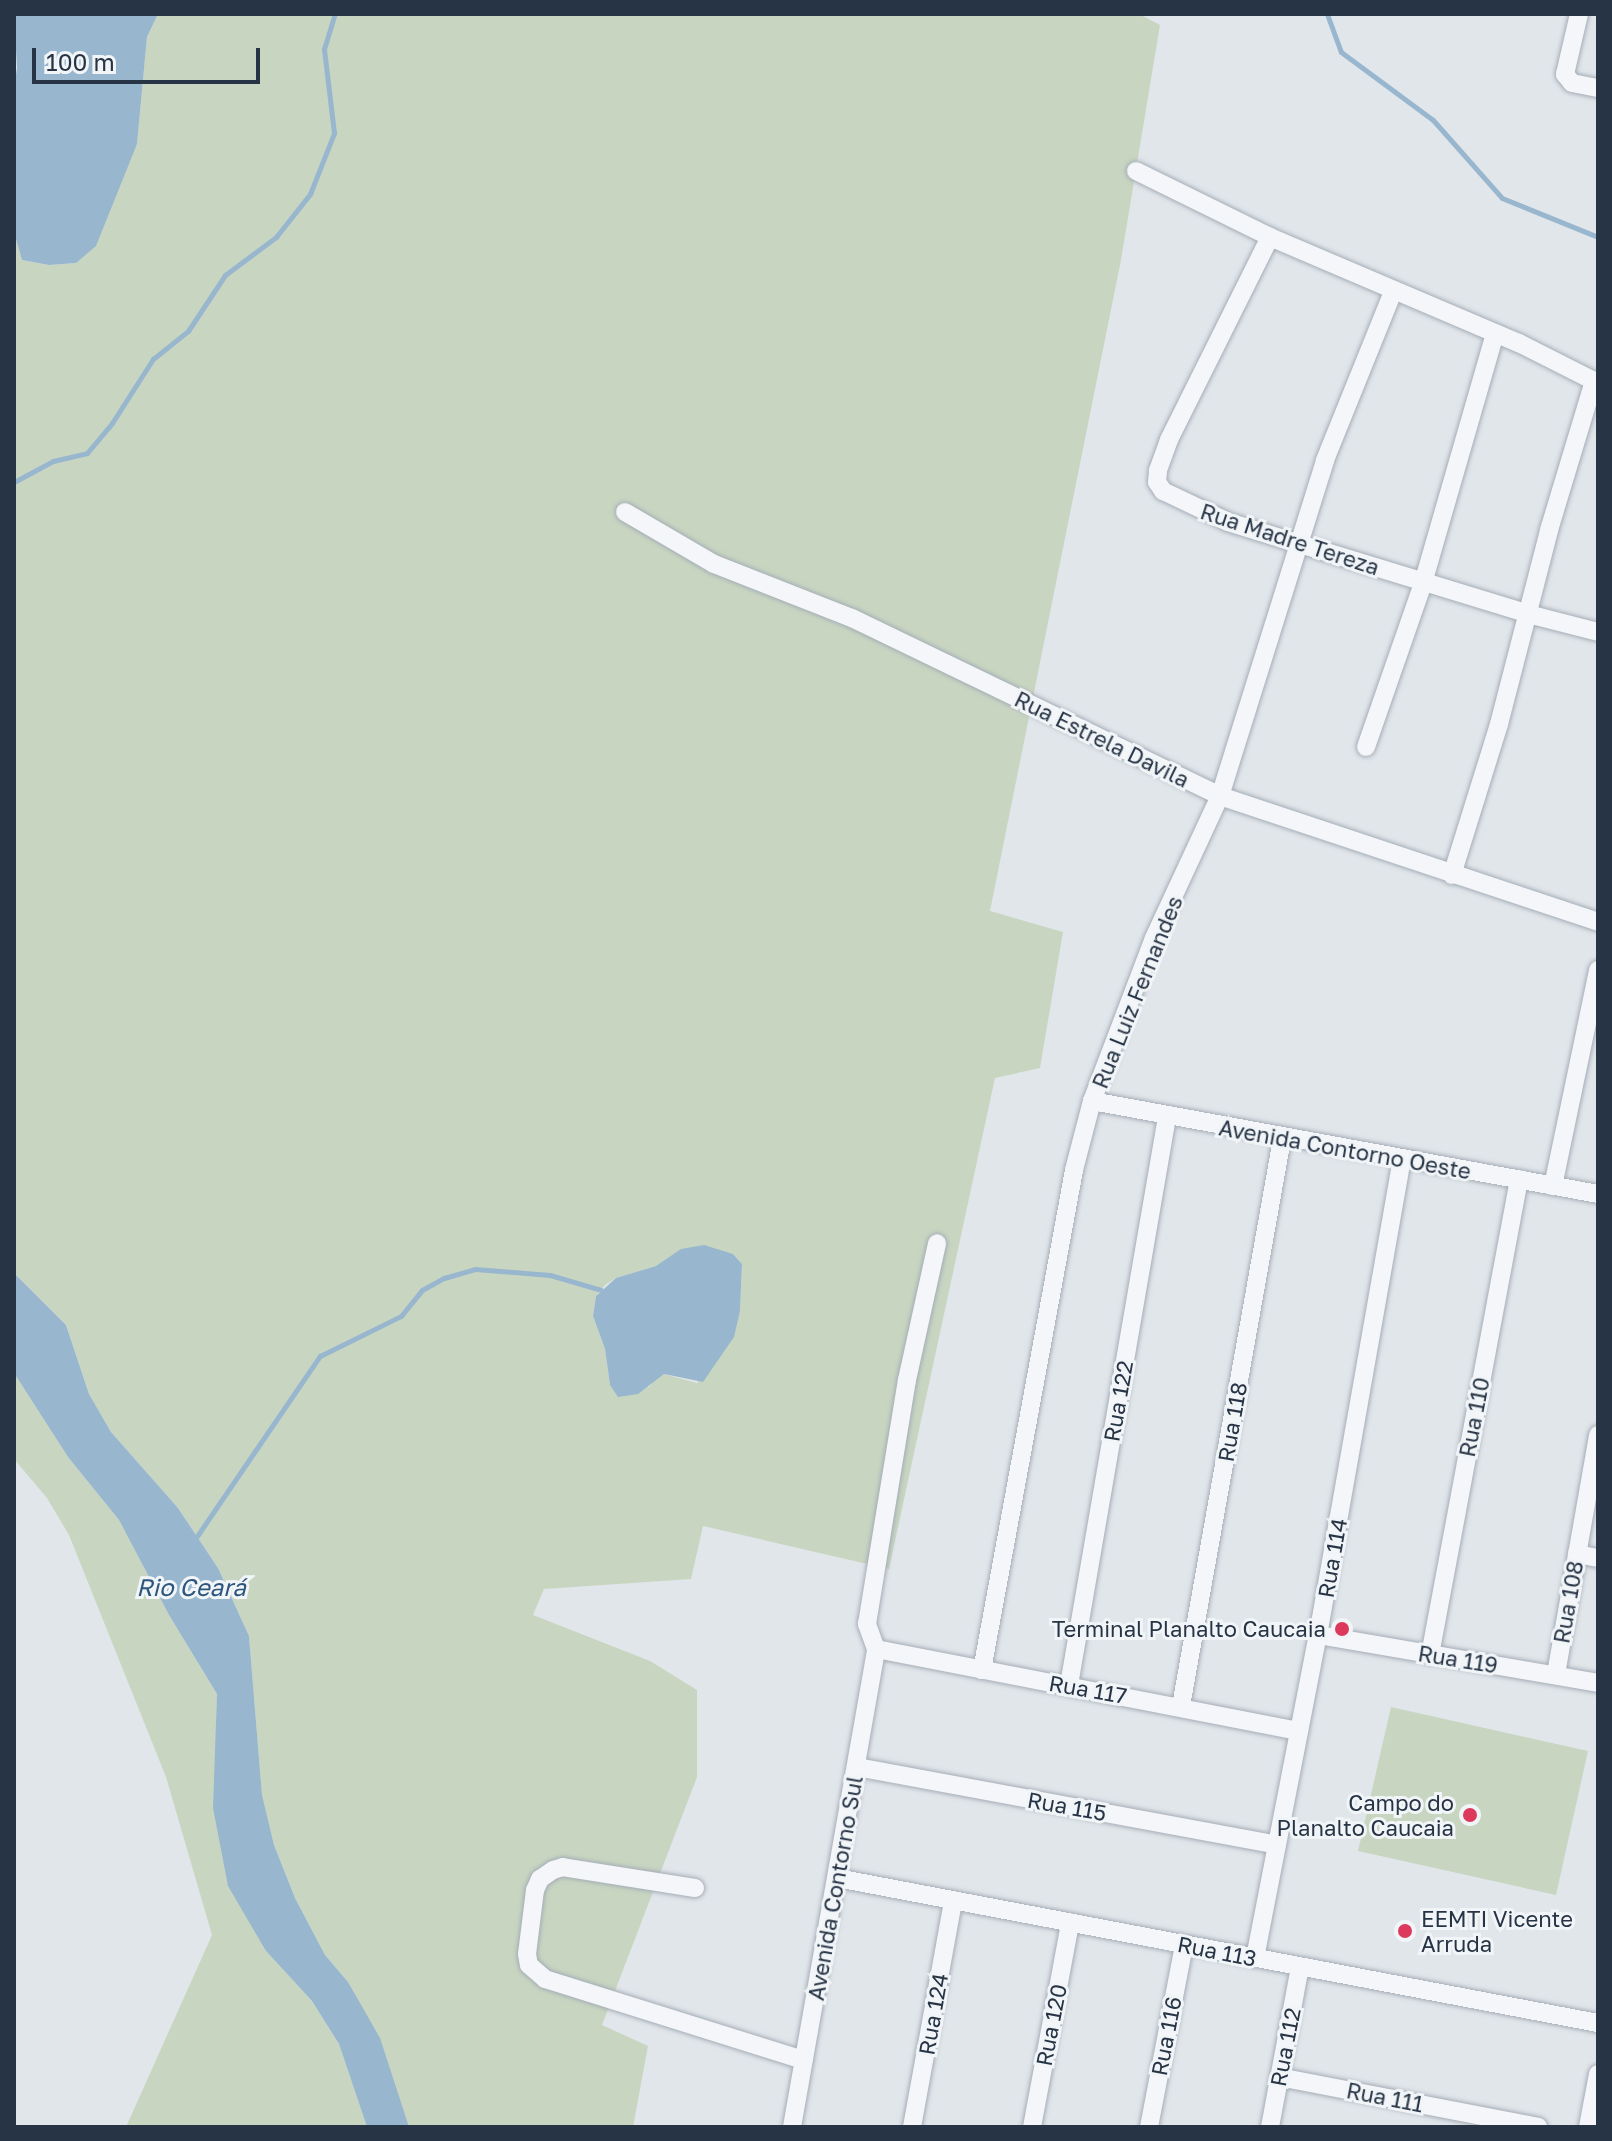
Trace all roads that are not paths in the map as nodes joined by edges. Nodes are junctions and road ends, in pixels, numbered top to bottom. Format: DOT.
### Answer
graph roads {
  1 [pos="1579,14"];
  2 [pos="1598,88"];
  3 [pos="1136,171"];
  4 [pos="1270,237"];
  5 [pos="1393,292"];
  6 [pos="1495,334"];
  7 [pos="1596,382"];
  8 [pos="625,512"];
  9 [pos="1300,543"];
  10 [pos="1423,583"];
  11 [pos="1528,614"];
  12 [pos="1598,632"];
  13 [pos="1366,747"];
  14 [pos="1220,796"];
  15 [pos="1452,875"];
  16 [pos="1598,922"];
  17 [pos="1598,970"];
  18 [pos="1591,1024"];
  19 [pos="1092,1101"];
  20 [pos="1167,1117"];
  21 [pos="1282,1139"];
  22 [pos="1402,1158"];
  23 [pos="1519,1179"];
  24 [pos="1553,1186"];
  25 [pos="1598,1194"];
  26 [pos="937,1243"];
  27 [pos="1597,1441"];
  28 [pos="1577,1554"];
  29 [pos="1598,1558"];
  30 [pos="1318,1635"];
  31 [pos="876,1649"];
  32 [pos="1430,1655"];
  33 [pos="982,1670"];
  34 [pos="1556,1674"];
  35 [pos="1598,1683"];
  36 [pos="1069,1685"];
  37 [pos="1181,1706"];
  38 [pos="1299,1731"];
  39 [pos="857,1767"];
  40 [pos="1277,1845"];
  41 [pos="837,1878"];
  42 [pos="695,1888"];
  43 [pos="953,1901"];
  44 [pos="1070,1923"];
  45 [pos="1184,1945"];
  46 [pos="1255,1958"];
  47 [pos="1300,1967"];
  48 [pos="1598,2023"];
  49 [pos="804,2060"];
  50 [pos="1598,2074"];
  51 [pos="1279,2077"];
  52 [pos="792,2127"];
  53 [pos="912,2127"];
  54 [pos="1032,2127"];
  55 [pos="1149,2127"];
  56 [pos="1270,2127"];
  57 [pos="1538,2127"];
  58 [pos="1588,2127"];
  1 -- 2 [label="street"];
  3 -- 4 [label="street"];
  4 -- 5 [label="street"];
  4 -- 9 [label="street, Rua Madre Tereza"];
  5 -- 6 [label="street"];
  5 -- 9 [label="street, Rua Luiz Fernandes"];
  6 -- 7 [label="street"];
  6 -- 10 [label="street"];
  7 -- 11 [label="street"];
  8 -- 14 [label="street, Rua Estrela Davila"];
  9 -- 10 [label="street, Rua Madre Tereza"];
  9 -- 14 [label="street, Rua Luiz Fernandes"];
  10 -- 11 [label="street, Rua Madre Tereza"];
  10 -- 13 [label="street"];
  11 -- 12 [label="street, Rua Madre Tereza"];
  11 -- 15 [label="street"];
  14 -- 15 [label="street, Rua Estrela Davila"];
  14 -- 19 [label="street, Rua Luiz Fernandes"];
  15 -- 16 [label="street, Rua Estrela Davila"];
  17 -- 18 [label="street"];
  18 -- 24 [label="street"];
  19 -- 20 [label="street, Avenida Contorno Oeste"];
  19 -- 33 [label="street, Rua Luiz Fernandes"];
  20 -- 21 [label="street, Avenida Contorno Oeste"];
  20 -- 36 [label="street, Rua 122"];
  21 -- 22 [label="street, Avenida Contorno Oeste"];
  21 -- 37 [label="street, Rua 118"];
  22 -- 23 [label="street, Avenida Contorno Oeste"];
  22 -- 30 [label="street, Rua 114"];
  23 -- 24 [label="street, Avenida Contorno Oeste"];
  23 -- 32 [label="street, Rua 110"];
  24 -- 25 [label="street, Avenida Contorno Oeste"];
  26 -- 31 [label="street, Avenida Contorno Sul"];
  27 -- 28 [label="street, Rua 108"];
  28 -- 29 [label="street"];
  28 -- 34 [label="street, Rua 108"];
  30 -- 32 [label="street, Rua 119"];
  30 -- 38 [label="street, Rua 114"];
  31 -- 33 [label="street, Rua 117"];
  31 -- 39 [label="street, Avenida Contorno Sul"];
  32 -- 34 [label="street, Rua 119"];
  33 -- 36 [label="street, Rua 117"];
  34 -- 35 [label="street, Rua 119"];
  36 -- 37 [label="street, Rua 117"];
  37 -- 38 [label="street, Rua 117"];
  38 -- 40 [label="street, Rua 114"];
  39 -- 40 [label="street, Rua 115"];
  39 -- 41 [label="street, Avenida Contorno Sul"];
  40 -- 46 [label="street, Rua 114"];
  41 -- 43 [label="street, Rua 113"];
  41 -- 49 [label="street, Avenida Contorno Sul"];
  42 -- 49 [label="street"];
  43 -- 44 [label="street, Rua 113"];
  43 -- 53 [label="street, Rua 124"];
  44 -- 45 [label="street, Rua 113"];
  44 -- 54 [label="street, Rua 120"];
  45 -- 46 [label="street, Rua 113"];
  45 -- 55 [label="street, Rua 116"];
  46 -- 47 [label="street, Rua 113"];
  47 -- 48 [label="street, Rua 113"];
  47 -- 51 [label="street, Rua 112"];
  49 -- 52 [label="street, Avenida Contorno Sul"];
  50 -- 58 [label="street"];
  51 -- 56 [label="street, Rua 112"];
  51 -- 57 [label="street, Rua 111"];
}
